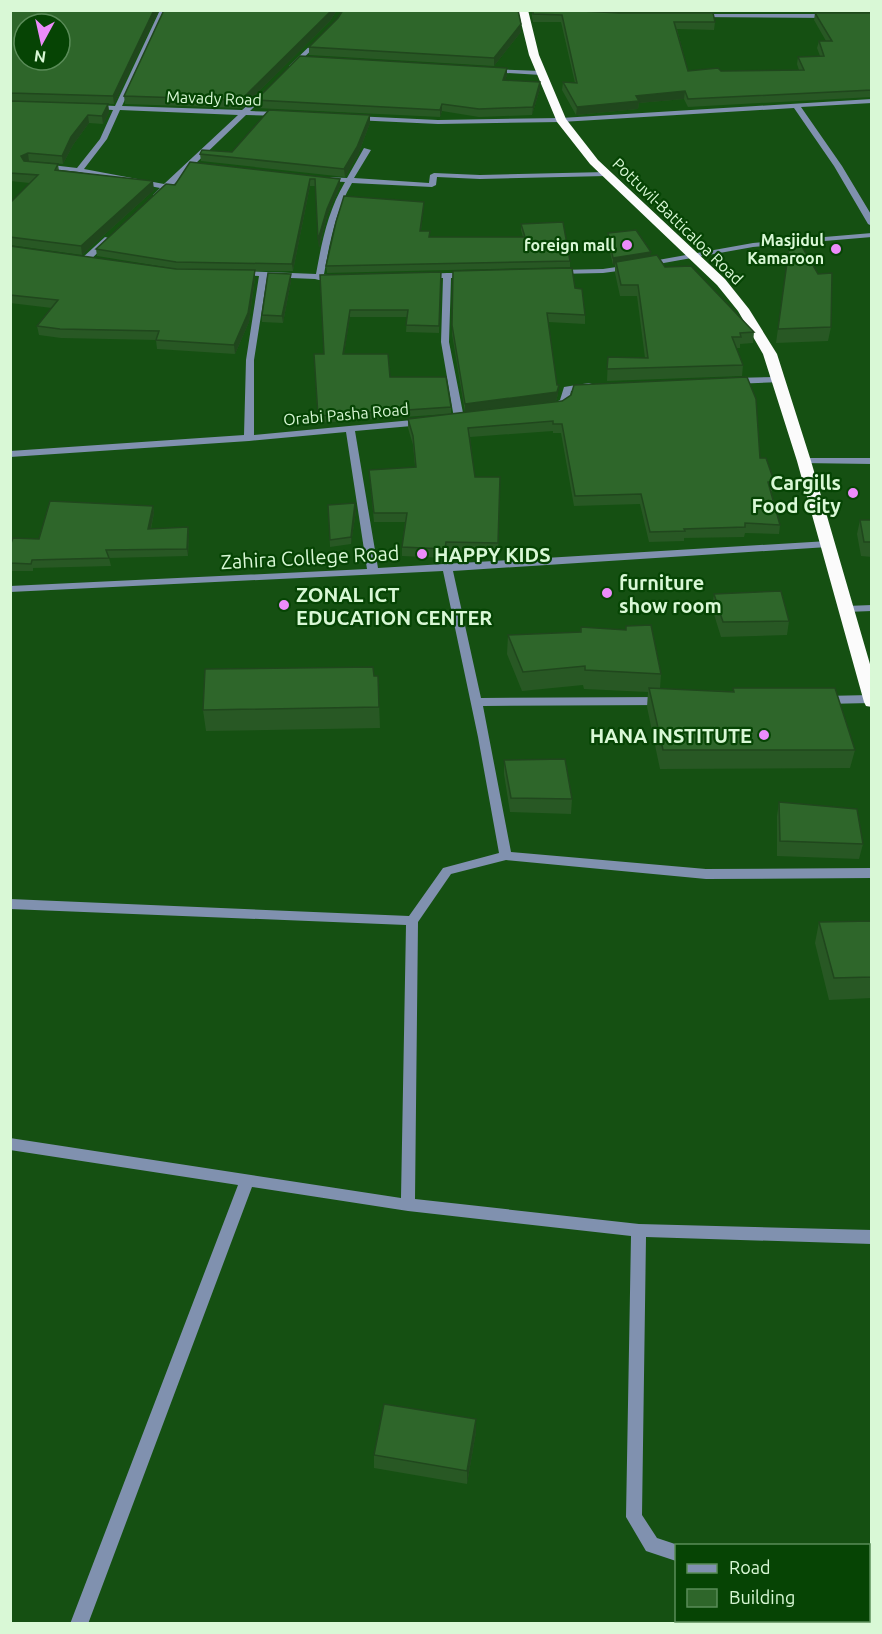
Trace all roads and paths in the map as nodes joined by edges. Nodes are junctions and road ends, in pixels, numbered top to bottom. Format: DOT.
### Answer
graph roads {
  1 [pos="163,10"];
  2 [pos="527,12"];
  3 [pos="693,16"];
  4 [pos="840,16"];
  5 [pos="328,30"];
  6 [pos="299,59"];
  7 [pos="310,60"];
  8 [pos="482,70"];
  9 [pos="541,73"];
  10 [pos="284,74"];
  11 [pos="276,82"];
  12 [pos="872,101"];
  13 [pos="796,105"];
  14 [pos="87,107"];
  15 [pos="119,108"];
  16 [pos="245,112"];
  17 [pos="291,114"];
  18 [pos="348,118"];
  19 [pos="561,120"];
  20 [pos="368,150"];
  21 [pos="29,165"];
  22 [pos="189,165"];
  23 [pos="200,166"];
  24 [pos="79,170"];
  25 [pos="606,174"];
  26 [pos="320,179"];
  27 [pos="349,182"];
  28 [pos="166,187"];
  29 [pos="149,202"];
  30 [pos="872,224"];
  31 [pos="117,231"];
  32 [pos="872,235"];
  33 [pos="693,256"];
  34 [pos="73,260"];
  35 [pos="84,261"];
  36 [pos="96,263"];
  37 [pos="231,273"];
  38 [pos="543,273"];
  39 [pos="263,274"];
  40 [pos="483,274"];
  41 [pos="447,275"];
  42 [pos="412,276"];
  43 [pos="342,277"];
  44 [pos="319,278"];
  45 [pos="779,380"];
  46 [pos="720,381"];
  47 [pos="605,386"];
  48 [pos="544,407"];
  49 [pos="470,417"];
  50 [pos="459,418"];
  51 [pos="448,419"];
  52 [pos="437,420"];
  53 [pos="350,429"];
  54 [pos="249,438"];
  55 [pos="10,454"];
  56 [pos="872,460"];
  57 [pos="804,461"];
  58 [pos="828,544"];
  59 [pos="447,568"];
  60 [pos="373,572"];
  61 [pos="10,589"];
  62 [pos="872,608"];
  63 [pos="846,609"];
  64 [pos="868,679"];
  65 [pos="811,700"];
  66 [pos="680,701"];
  67 [pos="871,701"];
  68 [pos="476,702"];
  69 [pos="506,856"];
  70 [pos="872,873"];
  71 [pos="10,904"];
  72 [pos="412,921"];
  73 [pos="10,1144"];
  74 [pos="247,1181"];
  75 [pos="408,1205"];
  76 [pos="639,1230"];
  77 [pos="872,1237"];
  78 [pos="675,1552"];
  79 [pos="79,1623"];
  1 -- 15 [label="street"];
  2 -- 9 [label="highway, Pottuvil-Batticaloa Road"];
  3 -- 4 [label="street"];
  5 -- 6 [label="street"];
  6 -- 7 [label="street"];
  6 -- 10 [label="street"];
  8 -- 9 [label="street"];
  9 -- 19 [label="highway, Pottuvil-Batticaloa Road"];
  11 -- 16 [label="street"];
  12 -- 13 [label="street"];
  13 -- 19 [label="street"];
  13 -- 30 [label="street"];
  14 -- 15 [label="street, Mavady Road"];
  15 -- 16 [label="street, Mavady Road"];
  15 -- 24 [label="street"];
  16 -- 17 [label="street, Mavady Road"];
  16 -- 22 [label="street"];
  18 -- 19 [label="street"];
  19 -- 25 [label="highway, Pottuvil-Batticaloa Road"];
  20 -- 27 [label="street"];
  21 -- 24 [label="street"];
  22 -- 23 [label="street"];
  22 -- 28 [label="street"];
  24 -- 28 [label="street"];
  25 -- 27 [label="street"];
  25 -- 33 [label="highway, Pottuvil-Batticaloa Road"];
  26 -- 27 [label="street"];
  27 -- 44 [label="street"];
  28 -- 29 [label="street"];
  31 -- 35 [label="street"];
  32 -- 33 [label="street"];
  33 -- 38 [label="street"];
  33 -- 45 [label="highway, Pottuvil-Batticaloa Road"];
  34 -- 35 [label="street"];
  35 -- 36 [label="street"];
  37 -- 39 [label="street"];
  39 -- 44 [label="street"];
  39 -- 54 [label="street"];
  40 -- 41 [label="street"];
  41 -- 42 [label="street"];
  41 -- 50 [label="street"];
  43 -- 44 [label="street"];
  45 -- 46 [label="street"];
  45 -- 57 [label="highway, Pottuvil-Batticaloa Road"];
  47 -- 48 [label="street"];
  49 -- 50 [label="street"];
  50 -- 51 [label="street"];
  52 -- 53 [label="street, Orabi Pasha Road"];
  53 -- 54 [label="street, Orabi Pasha Road"];
  53 -- 60 [label="street"];
  54 -- 55 [label="street, Orabi Pasha Road"];
  56 -- 57 [label="street"];
  57 -- 58 [label="highway, Pottuvil-Batticaloa Road"];
  58 -- 59 [label="street, Zahira College Road"];
  58 -- 63 [label="highway, Pottuvil-Batticaloa Road"];
  59 -- 60 [label="street, Zahira College Road"];
  59 -- 68 [label="street"];
  60 -- 61 [label="street, Zahira College Road"];
  62 -- 63 [label="street"];
  63 -- 64 [label="highway, Pottuvil-Batticaloa Road"];
  64 -- 67 [label="highway, Pottuvil-Batticaloa Road"];
  65 -- 67 [label="street"];
  66 -- 68 [label="street"];
  68 -- 69 [label="street"];
  69 -- 70 [label="street"];
  69 -- 72 [label="street"];
  71 -- 72 [label="street"];
  72 -- 75 [label="street"];
  73 -- 74 [label="street"];
  74 -- 75 [label="street"];
  74 -- 79 [label="street"];
  75 -- 76 [label="street"];
  76 -- 77 [label="street"];
  76 -- 78 [label="street"];
}
